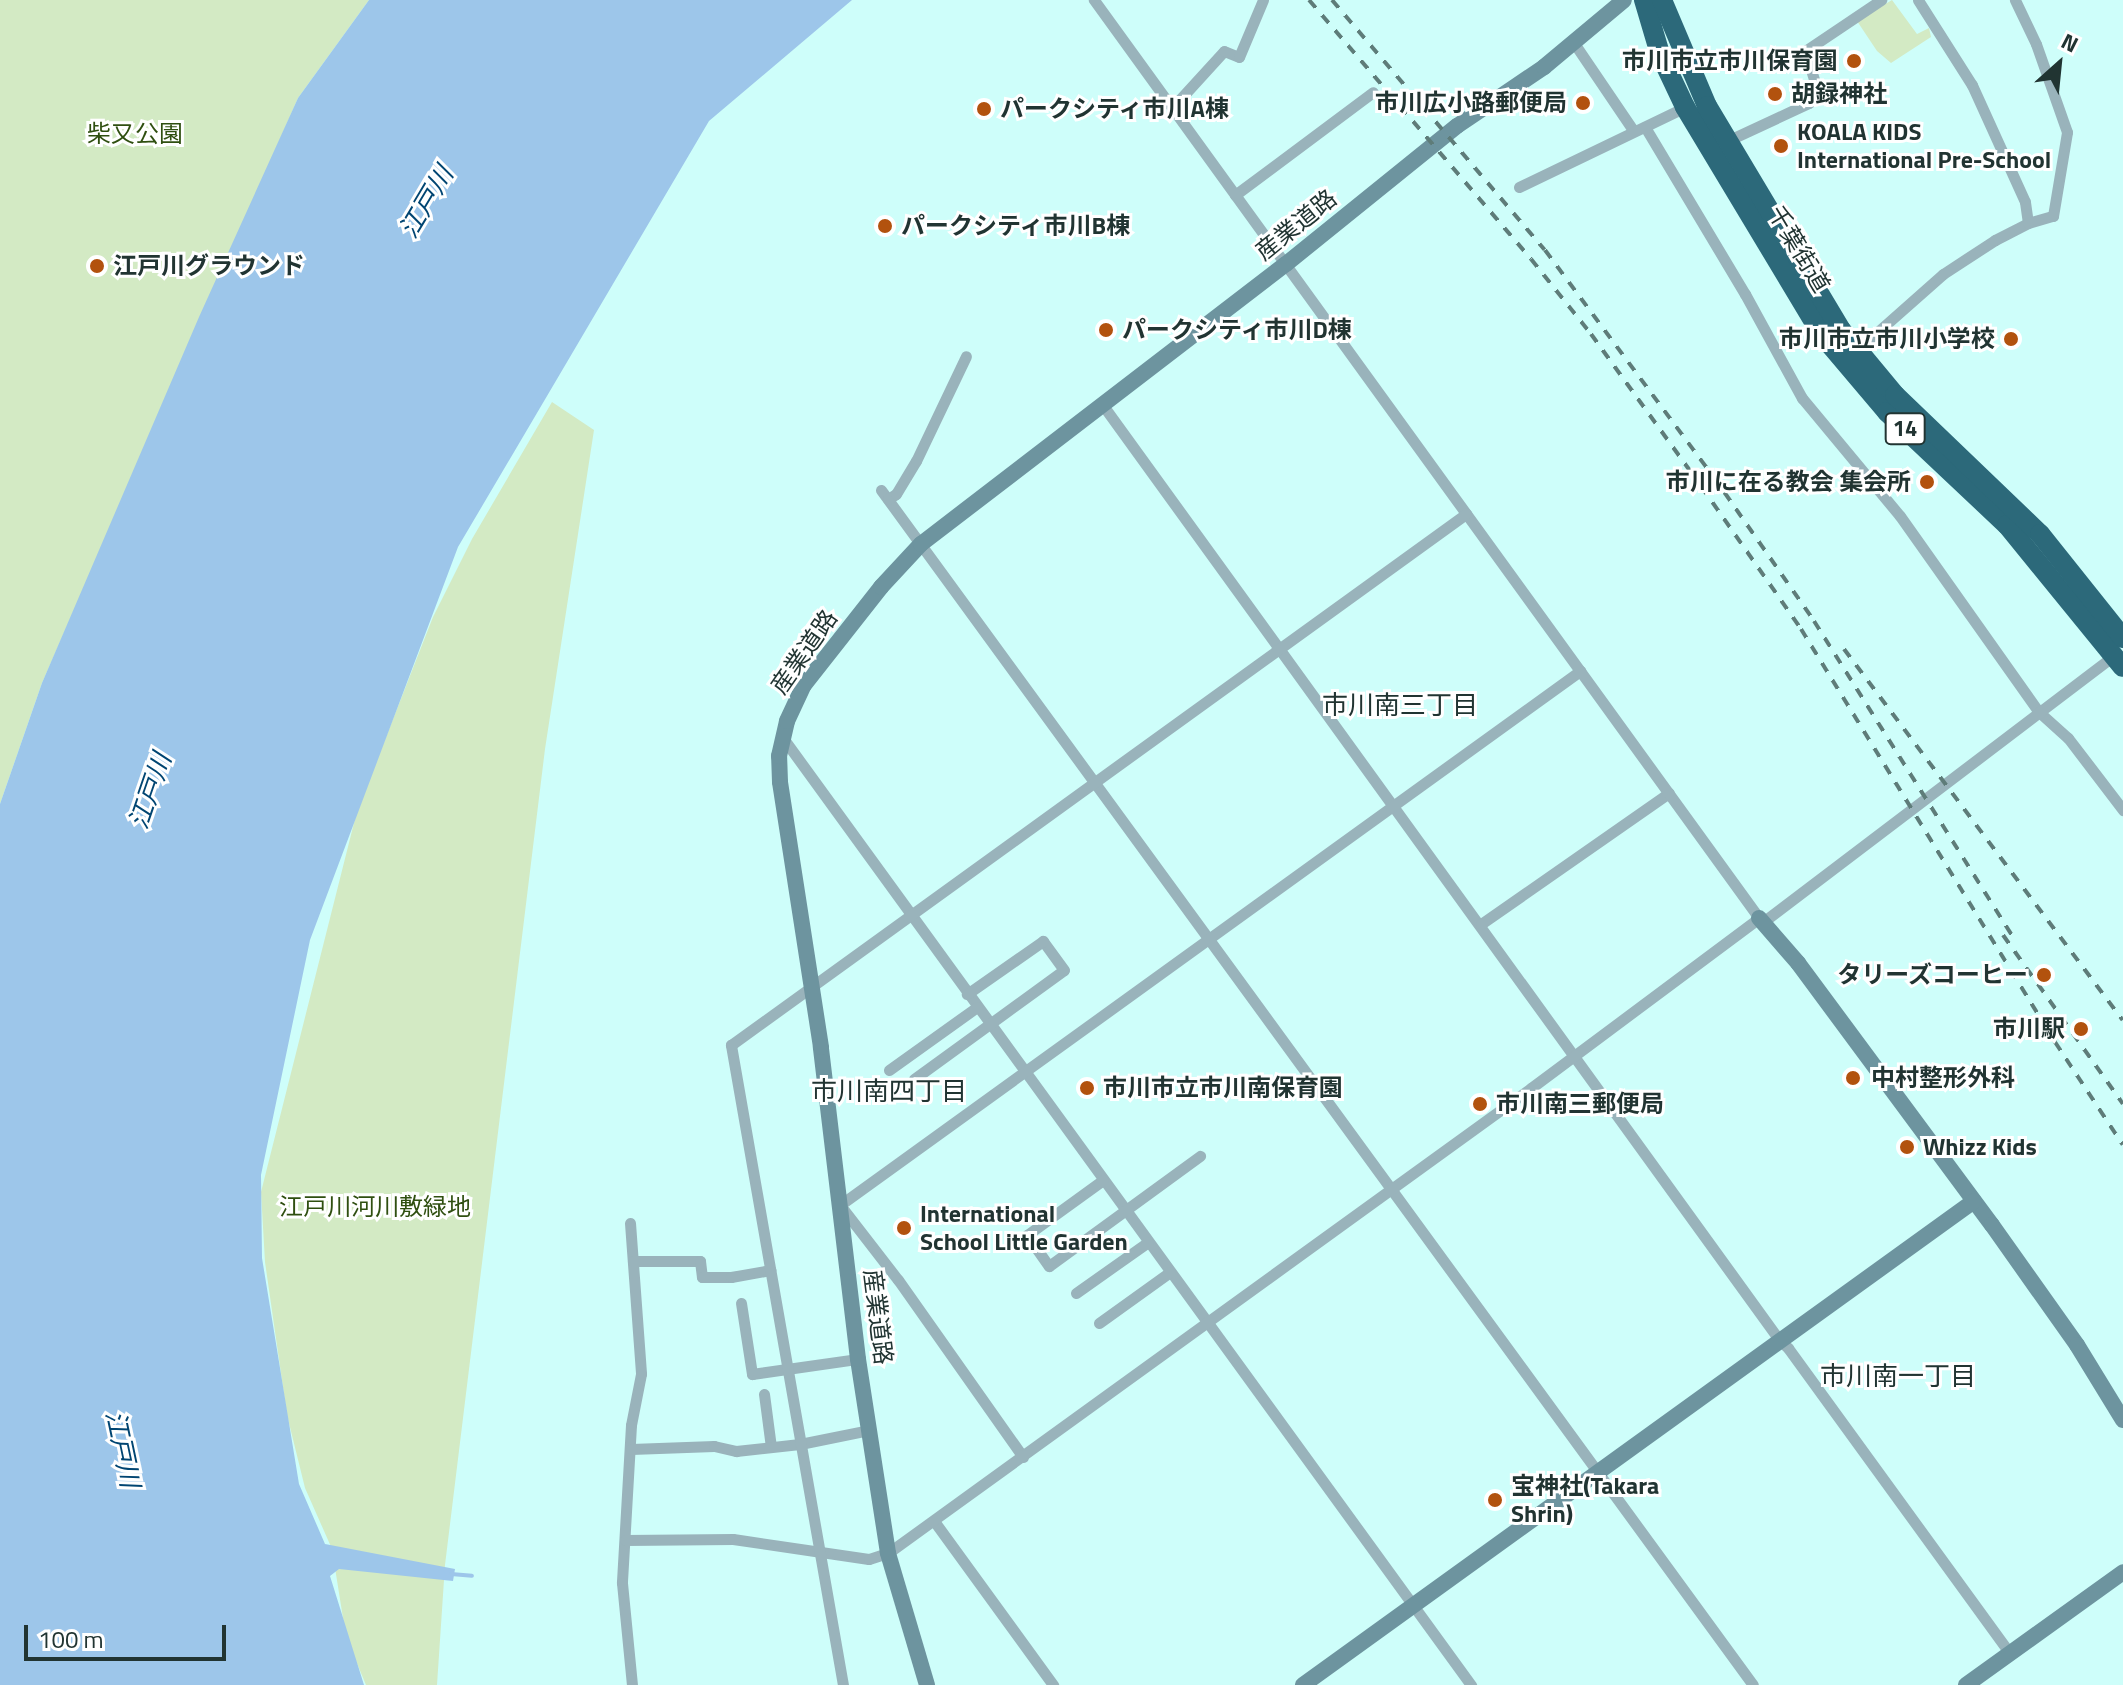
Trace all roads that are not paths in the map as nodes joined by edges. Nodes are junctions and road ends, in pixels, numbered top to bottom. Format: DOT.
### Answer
graph roads {
  1 [pos="1094,0"];
  2 [pos="1263,0"];
  3 [pos="1624,0"];
  4 [pos="1644,0"];
  5 [pos="1662,0"];
  6 [pos="1881,0"];
  7 [pos="1918,0"];
  8 [pos="2015,0"];
  9 [pos="1574,43"];
  10 [pos="1373,92"];
  11 [pos="1685,107"];
  12 [pos="1172,108"];
  13 [pos="1645,127"];
  14 [pos="1633,130"];
  15 [pos="1727,141"];
  16 [pos="1519,187"];
  17 [pos="1235,195"];
  18 [pos="2028,223"];
  19 [pos="1286,264"];
  20 [pos="1856,351"];
  21 [pos="966,356"];
  22 [pos="1102,404"];
  23 [pos="1466,514"];
  24 [pos="921,544"];
  25 [pos="1279,646"];
  26 [pos="2120,654"];
  27 [pos="1580,671"];
  28 [pos="2039,712"];
  29 [pos="782,737"];
  30 [pos="1095,781"];
  31 [pos="1669,793"];
  32 [pos="1393,805"];
  33 [pos="2123,810"];
  34 [pos="910,916"];
  35 [pos="1761,920"];
  36 [pos="1481,924"];
  37 [pos="1210,938"];
  38 [pos="812,985"];
  39 [pos="967,994"];
  40 [pos="977,1007"];
  41 [pos="990,1024"];
  42 [pos="1573,1054"];
  43 [pos="889,1070"];
  44 [pos="1025,1072"];
  45 [pos="914,1079"];
  46 [pos="1200,1156"];
  47 [pos="1103,1180"];
  48 [pos="1391,1190"];
  49 [pos="1974,1201"];
  50 [pos="840,1205"];
  51 [pos="1126,1210"];
  52 [pos="630,1223"];
  53 [pos="1148,1242"];
  54 [pos="633,1261"];
  55 [pos="770,1270"];
  56 [pos="1170,1272"];
  57 [pos="1076,1293"];
  58 [pos="741,1303"];
  59 [pos="1099,1323"];
  60 [pos="1207,1324"];
  61 [pos="1780,1341"];
  62 [pos="858,1359"];
  63 [pos="787,1368"];
  64 [pos="764,1394"];
  65 [pos="2123,1420"];
  66 [pos="869,1430"];
  67 [pos="800,1444"];
  68 [pos="771,1447"];
  69 [pos="631,1449"];
  70 [pos="1023,1457"];
  71 [pos="1598,1472"];
  72 [pos="934,1521"];
  73 [pos="625,1540"];
  74 [pos="820,1552"];
  75 [pos="888,1553"];
  76 [pos="2123,1572"];
  77 [pos="1414,1605"];
  78 [pos="2010,1653"];
  79 [pos="632,1685"];
  80 [pos="843,1685"];
  81 [pos="927,1685"];
  82 [pos="1053,1685"];
  83 [pos="1303,1685"];
  84 [pos="1471,1685"];
  85 [pos="1753,1685"];
  86 [pos="1966,1685"];
  1 -- 12 [label="street"];
  2 -- 12 [label="street"];
  3 -- 9 [label="main road, 産業道路"];
  4 -- 11 [label="highway, 千葉街道 / 14"];
  5 -- 15 [label="highway, 千葉街道 / 14"];
  6 -- 15 [label="street"];
  7 -- 18 [label="street"];
  8 -- 18 [label="street"];
  9 -- 14 [label="street"];
  9 -- 19 [label="main road, 産業道路"];
  10 -- 17 [label="street"];
  11 -- 13 [label="street"];
  11 -- 26 [label="highway, 千葉街道 / 14"];
  12 -- 17 [label="street"];
  13 -- 14 [label="street"];
  13 -- 28 [label="street"];
  14 -- 16 [label="street"];
  15 -- 20 [label="highway, 千葉街道 / 14"];
  17 -- 19 [label="street"];
  18 -- 20 [label="street"];
  19 -- 22 [label="main road, 産業道路"];
  19 -- 23 [label="street"];
  20 -- 26 [label="highway, 千葉街道 / 14"];
  21 -- 24 [label="street"];
  22 -- 24 [label="main road, 産業道路"];
  22 -- 25 [label="street"];
  23 -- 25 [label="street"];
  23 -- 27 [label="street"];
  24 -- 29 [label="main road, 産業道路"];
  24 -- 30 [label="street"];
  25 -- 30 [label="street"];
  25 -- 32 [label="street"];
  26 -- 28 [label="street"];
  27 -- 31 [label="street"];
  27 -- 32 [label="street"];
  28 -- 33 [label="street"];
  28 -- 35 [label="street"];
  29 -- 34 [label="street"];
  29 -- 38 [label="main road, 産業道路"];
  30 -- 34 [label="street"];
  30 -- 37 [label="street"];
  31 -- 35 [label="street"];
  31 -- 36 [label="street"];
  32 -- 36 [label="street"];
  32 -- 37 [label="street"];
  34 -- 38 [label="street"];
  34 -- 39 [label="street"];
  35 -- 42 [label="street"];
  35 -- 49 [label="main road"];
  36 -- 42 [label="street"];
  37 -- 44 [label="street"];
  37 -- 48 [label="street"];
  38 -- 50 [label="main road, 産業道路"];
  38 -- 55 [label="street"];
  39 -- 40 [label="street"];
  39 -- 41 [label="street"];
  40 -- 41 [label="street"];
  40 -- 43 [label="street"];
  41 -- 44 [label="street"];
  41 -- 45 [label="street"];
  42 -- 48 [label="street"];
  42 -- 61 [label="street"];
  44 -- 47 [label="street"];
  44 -- 50 [label="street"];
  46 -- 51 [label="street"];
  47 -- 51 [label="street"];
  47 -- 51 [label="street"];
  48 -- 60 [label="street"];
  48 -- 71 [label="street"];
  49 -- 61 [label="main road"];
  49 -- 65 [label="main road"];
  50 -- 62 [label="main road, 産業道路"];
  50 -- 70 [label="street"];
  51 -- 53 [label="street"];
  52 -- 54 [label="street"];
  53 -- 56 [label="street"];
  53 -- 57 [label="street"];
  54 -- 55 [label="street"];
  54 -- 69 [label="street"];
  55 -- 63 [label="street"];
  56 -- 59 [label="street"];
  56 -- 60 [label="street"];
  58 -- 63 [label="street"];
  60 -- 70 [label="street"];
  60 -- 77 [label="street"];
  61 -- 71 [label="main road"];
  61 -- 78 [label="street"];
  62 -- 63 [label="street"];
  62 -- 66 [label="main road, 産業道路"];
  63 -- 67 [label="street"];
  64 -- 68 [label="street"];
  66 -- 67 [label="street"];
  66 -- 75 [label="main road, 産業道路"];
  67 -- 68 [label="street"];
  67 -- 74 [label="street"];
  68 -- 69 [label="street"];
  69 -- 73 [label="street"];
  70 -- 72 [label="street"];
  71 -- 77 [label="main road"];
  71 -- 85 [label="street"];
  72 -- 75 [label="street"];
  72 -- 82 [label="street"];
  73 -- 74 [label="street"];
  73 -- 79 [label="street"];
  74 -- 75 [label="street"];
  74 -- 80 [label="street"];
  75 -- 81 [label="main road, 産業道路"];
  76 -- 78 [label="main road"];
  77 -- 83 [label="main road"];
  77 -- 84 [label="street"];
  78 -- 86 [label="main road"];
}
